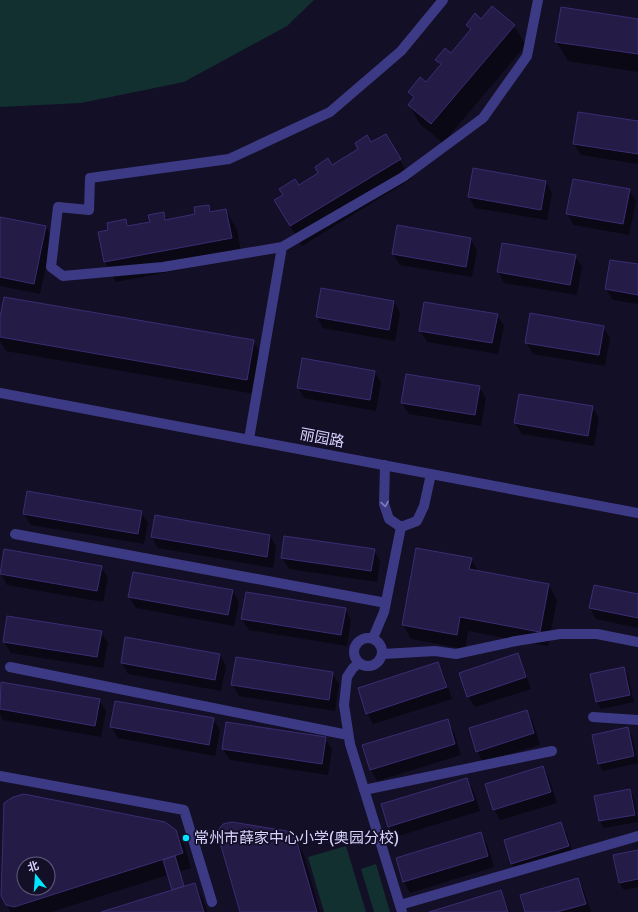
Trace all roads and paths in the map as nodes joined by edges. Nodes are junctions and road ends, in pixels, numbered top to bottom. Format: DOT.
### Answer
graph roads {
  1 [pos="443,0"];
  2 [pos="538,0"];
  3 [pos="282,247"];
  4 [pos="0,392"];
  5 [pos="249,439"];
  6 [pos="385,465"];
  7 [pos="431,474"];
  8 [pos="638,514"];
  9 [pos="401,527"];
  10 [pos="15,534"];
  11 [pos="386,603"];
  12 [pos="373,638"];
  13 [pos="638,642"];
  14 [pos="383,654"];
  15 [pos="359,663"];
  16 [pos="10,667"];
  17 [pos="593,717"];
  18 [pos="638,720"];
  19 [pos="348,735"];
  20 [pos="552,751"];
  21 [pos="0,776"];
  22 [pos="364,790"];
  23 [pos="638,836"];
  24 [pos="212,902"];
  25 [pos="401,908"];
  1 -- 3 [label="street"];
  2 -- 3 [label="street"];
  3 -- 5 [label="street"];
  4 -- 5 [label="street, 丽园路"];
  5 -- 6 [label="street, 丽园路"];
  6 -- 7 [label="street, 丽园路"];
  6 -- 9 [label="street, one-way"];
  7 -- 8 [label="street, 丽园路"];
  7 -- 9 [label="street"];
  9 -- 11 [label="street"];
  10 -- 11 [label="street"];
  11 -- 12 [label="street"];
  12 -- 14 [label="street"];
  12 -- 15 [label="street"];
  13 -- 14 [label="street"];
  14 -- 15 [label="street"];
  15 -- 19 [label="street"];
  16 -- 19 [label="street"];
  17 -- 18 [label="street"];
  19 -- 22 [label="street"];
  20 -- 22 [label="street"];
  21 -- 24 [label="street"];
  22 -- 25 [label="street"];
  23 -- 25 [label="street"];
}
